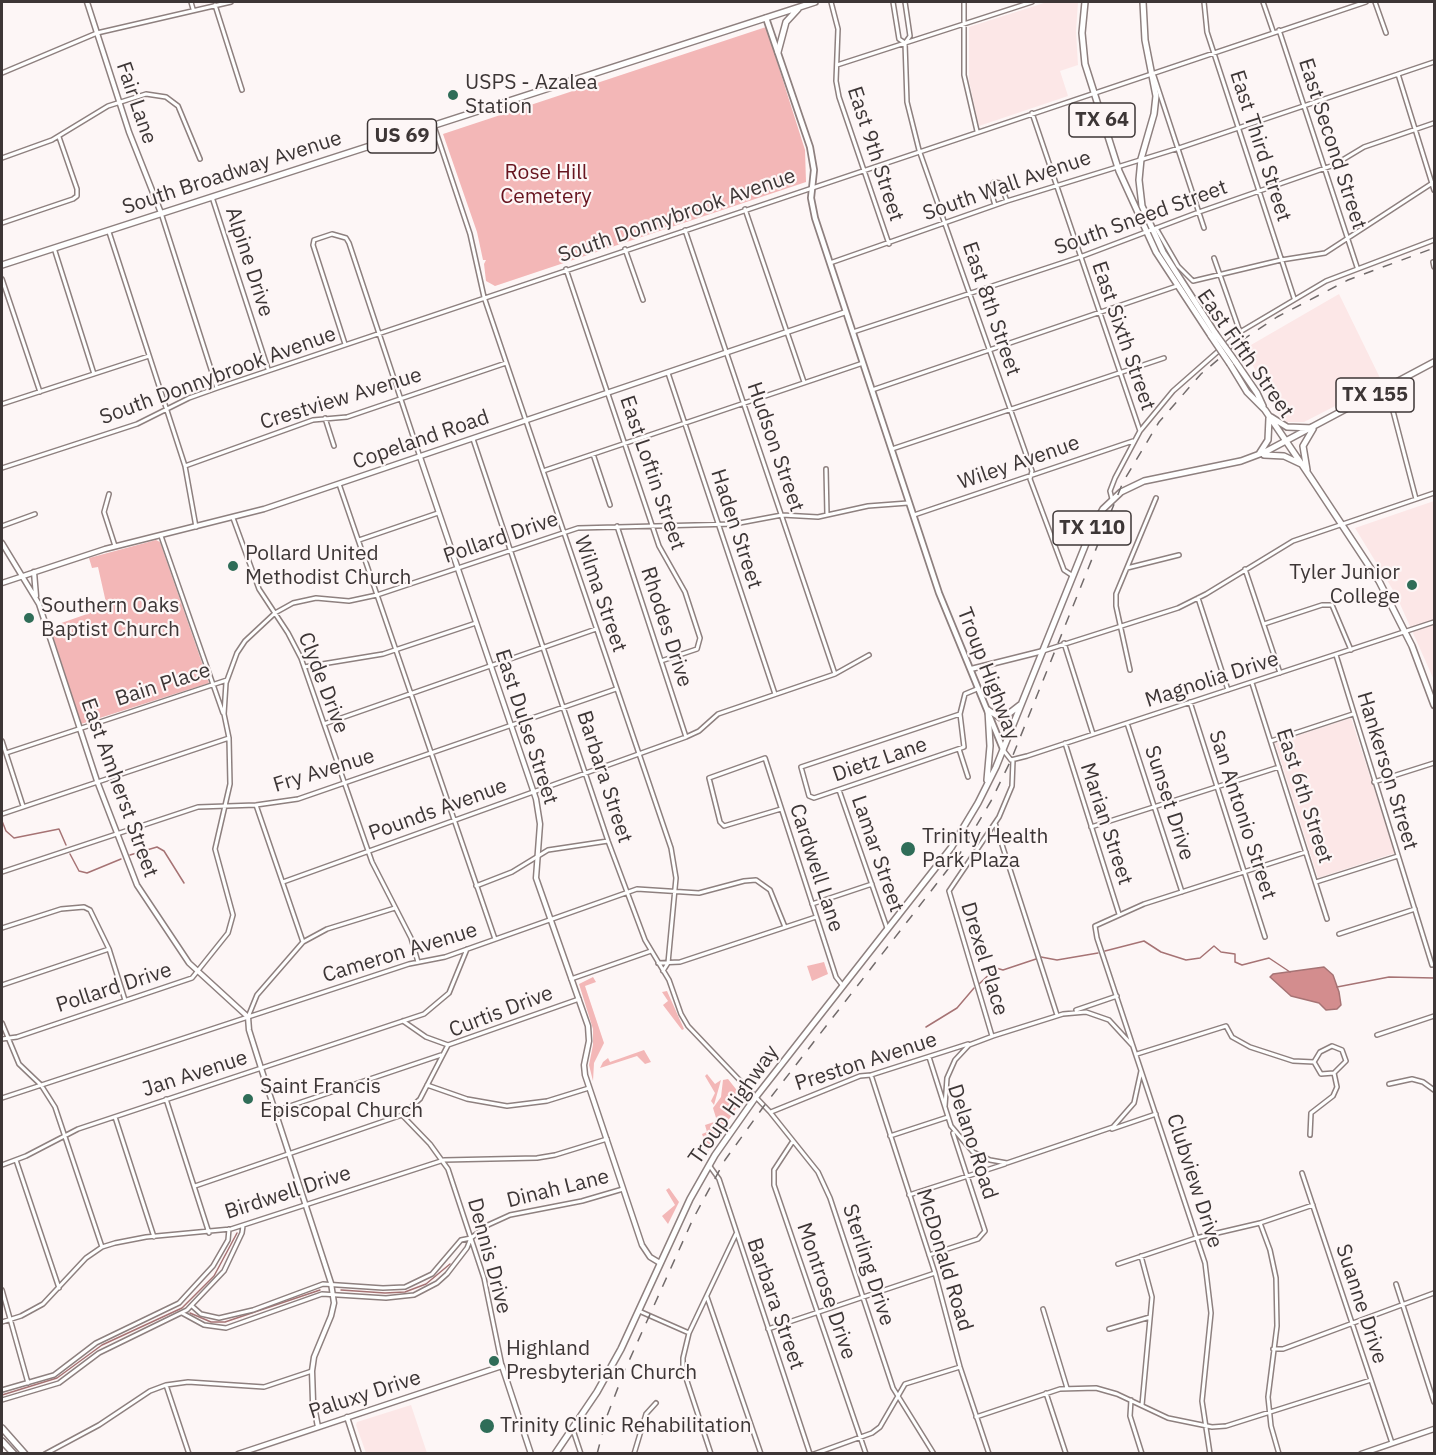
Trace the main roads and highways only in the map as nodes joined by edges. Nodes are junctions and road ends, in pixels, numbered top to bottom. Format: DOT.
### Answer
graph roads {
  1 [pos="815,2"];
  2 [pos="1085,2"];
  3 [pos="1143,2"];
  4 [pos="802,6"];
  5 [pos="766,18"];
  6 [pos="778,52"];
  7 [pos="1151,230"];
  8 [pos="2,265"];
  9 [pos="1213,334"];
  10 [pos="1434,362"];
  11 [pos="1269,416"];
  12 [pos="1314,428"];
  13 [pos="1287,442"];
  14 [pos="1258,455"];
  15 [pos="1302,465"];
  16 [pos="1308,473"];
  17 [pos="1432,686"];
  18 [pos="1022,704"];
  19 [pos="1434,705"];
  20 [pos="988,710"];
  21 [pos="1003,749"];
  22 [pos="987,785"];
  23 [pos="2,1428"];
  24 [pos="2,1441"];
  25 [pos="14,1454"];
  26 [pos="25,1454"];
  27 [pos="555,1454"];
  1 -- 4 [label="main road, South Broadway Avenue / US 69"];
  2 -- 7 [label="main road, East Fifth Street / TX 64"];
  3 -- 7 [label="main road, East Fifth Street / TX 64"];
  4 -- 5 [label="main road, South Broadway Avenue / US 69"];
  4 -- 6 [label="main road"];
  5 -- 6 [label="main road, Troup Highway"];
  5 -- 8 [label="main road, South Broadway Avenue / US 69"];
  6 -- 20 [label="main road, Troup Highway"];
  7 -- 9 [label="main road, East Fifth Street / TX 64"];
  7 -- 9 [label="main road, East Fifth Street / TX 64"];
  9 -- 11 [label="main road, East Fifth Street / TX 64, bridge"];
  10 -- 12 [label="main road, TX 155"];
  11 -- 12 [label="main road"];
  11 -- 13 [label="main road, East Fifth Street / TX 64"];
  11 -- 14 [label="main road"];
  12 -- 13 [label="main road, TX 155"];
  12 -- 16 [label="main road"];
  13 -- 14 [label="main road, TX 110"];
  13 -- 15 [label="main road, East Fifth Street / TX 64"];
  14 -- 15 [label="main road"];
  14 -- 18 [label="main road, TX 110"];
  15 -- 16 [label="main road, East Fifth Street / TX 64"];
  16 -- 17 [label="main road, East Fifth Street / TX 64"];
  17 -- 19 [label="main road, East Fifth Street / TX 64"];
  18 -- 20 [label="main road"];
  18 -- 21 [label="main road, TX 110"];
  20 -- 21 [label="main road, Troup Highway"];
  20 -- 22 [label="main road"];
  21 -- 22 [label="main road, Troup Highway / TX 110"];
  22 -- 27 [label="main road, Troup Highway"];
  23 -- 26 [label="main road"];
  24 -- 25 [label="main road"];
}
